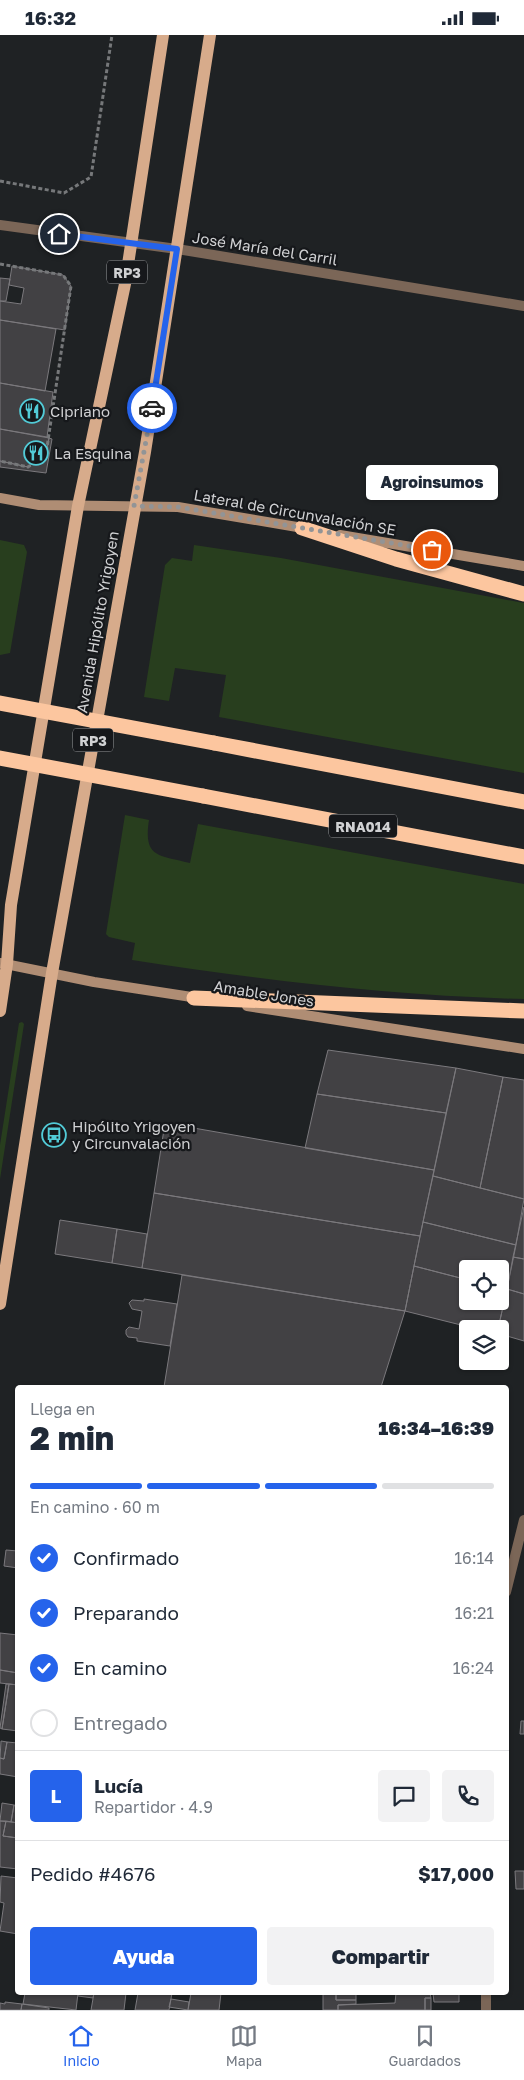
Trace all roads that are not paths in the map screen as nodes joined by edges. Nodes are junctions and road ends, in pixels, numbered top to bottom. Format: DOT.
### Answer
graph roads {
  1 [pos="163,35"];
  2 [pos="210,35"];
  3 [pos="0,225"];
  4 [pos="131,244"];
  5 [pos="177,249"];
  6 [pos="524,306"];
  7 [pos="0,498"];
  8 [pos="78,506"];
  9 [pos="134,506"];
  10 [pos="302,528"];
  11 [pos="524,566"];
  12 [pos="524,593"];
  13 [pos="0,703"];
  14 [pos="0,758"];
  15 [pos="524,802"];
  16 [pos="524,857"];
  17 [pos="4,963"];
  18 [pos="52,973"];
  19 [pos="194,998"];
  20 [pos="0,1011"];
  21 [pos="524,1011"];
  22 [pos="524,1049"];
  23 [pos="4,1258"];
  24 [pos="0,1304"];
  25 [pos="524,1520"];
  26 [pos="509,1580"];
  27 [pos="486,1995"];
  28 [pos="486,2010"];
  1 -- 4 [label="main road, RP3"];
  2 -- 5 [label="main road, Avenida Hipólito Yrigoyen / RP3"];
  3 -- 4 [label="street, José María del Carril"];
  4 -- 5 [label="street, José María del Carril"];
  4 -- 8 [label="main road, RP3"];
  5 -- 6 [label="street, José María del Carril"];
  5 -- 9 [label="main road, Avenida Hipólito Yrigoyen / RP3"];
  7 -- 8 [label="street, Lateral de Circunvalación SE"];
  8 -- 9 [label="street, Lateral de Circunvalación SE"];
  8 -- 17 [label="main road, RP3"];
  9 -- 10 [label="street, Lateral de Circunvalación SE"];
  9 -- 18 [label="main road, Avenida Hipólito Yrigoyen / RP3"];
  10 -- 11 [label="street, Lateral de Circunvalación SE"];
  10 -- 12 [label="highway"];
  13 -- 15 [label="highway, bridge"];
  14 -- 16 [label="highway, RNA014, bridge"];
  17 -- 18 [label="street, Amable Jones"];
  17 -- 20 [label="main road, RP3"];
  18 -- 19 [label="street, Amable Jones"];
  18 -- 23 [label="main road, Avenida Hipólito Yrigoyen / RP3"];
  19 -- 21 [label="highway"];
  19 -- 22 [label="street, Amable Jones"];
  23 -- 24 [label="main road, Avenida Hipólito Yrigoyen / RP3"];
  25 -- 26 [label="street"];
  27 -- 28 [label="street"];
}
